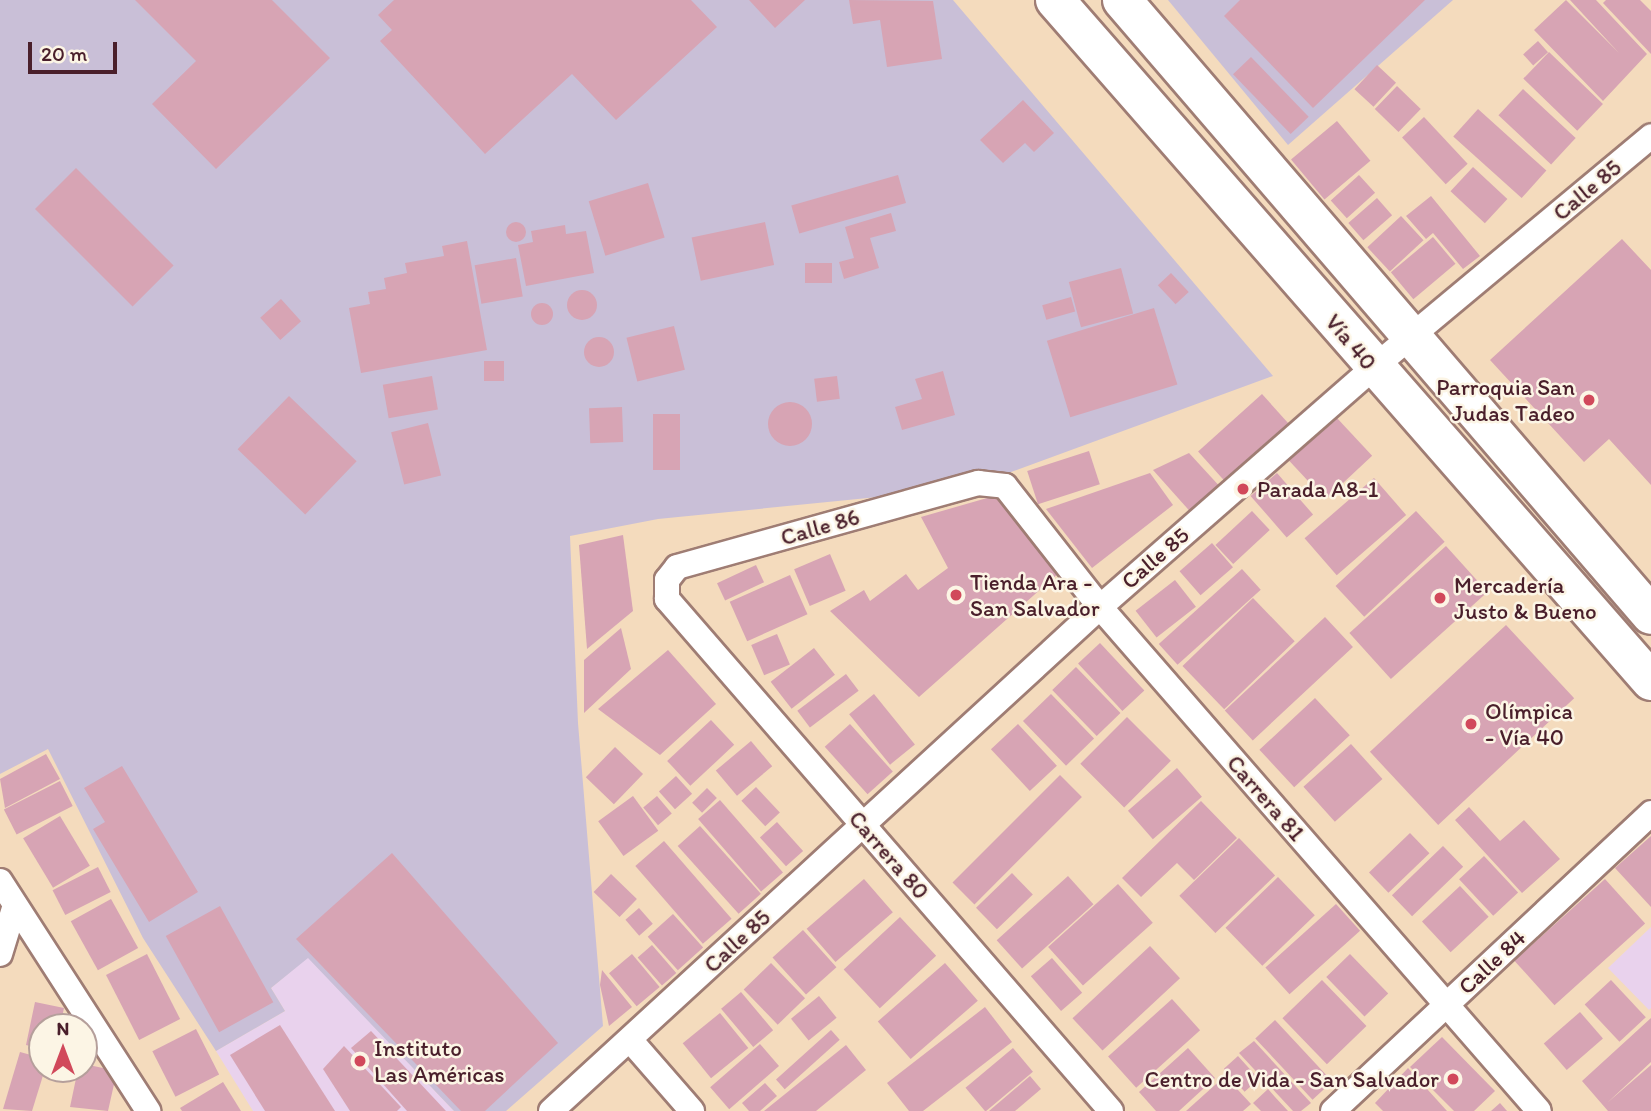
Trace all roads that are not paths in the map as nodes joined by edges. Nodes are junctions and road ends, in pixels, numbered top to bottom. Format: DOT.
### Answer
graph roads {
  1 [pos="1055,0"];
  2 [pos="1122,0"];
  3 [pos="1651,136"];
  4 [pos="1412,337"];
  5 [pos="1373,368"];
  6 [pos="998,482"];
  7 [pos="667,599"];
  8 [pos="1100,607"];
  9 [pos="1651,615"];
  10 [pos="1651,681"];
  11 [pos="1651,814"];
  12 [pos="863,824"];
  13 [pos="0,881"];
  14 [pos="15,905"];
  15 [pos="0,954"];
  16 [pos="1445,1005"];
  17 [pos="631,1041"];
  18 [pos="148,1111"];
  19 [pos="551,1111"];
  20 [pos="692,1111"];
  21 [pos="1111,1111"];
  22 [pos="1333,1111"];
  23 [pos="1539,1111"];
  1 -- 5 [label="highway, Vía 40"];
  2 -- 4 [label="highway"];
  3 -- 4 [label="street, Calle 85"];
  4 -- 5 [label="street, Calle 85"];
  4 -- 9 [label="highway"];
  5 -- 8 [label="street, Calle 85"];
  5 -- 10 [label="highway, Vía 40"];
  6 -- 7 [label="street, Calle 86"];
  6 -- 8 [label="street, Carrera 81"];
  7 -- 12 [label="street, Carrera 80"];
  8 -- 12 [label="street, Calle 85"];
  8 -- 16 [label="street, Carrera 81"];
  11 -- 16 [label="street, Calle 84"];
  12 -- 17 [label="street, Calle 85"];
  12 -- 21 [label="street, Carrera 80"];
  13 -- 14 [label="street"];
  14 -- 15 [label="street"];
  14 -- 18 [label="street"];
  16 -- 22 [label="street, Calle 84"];
  16 -- 23 [label="street, Carrera 81"];
  17 -- 19 [label="street, Calle 85"];
  17 -- 20 [label="street"];
}
